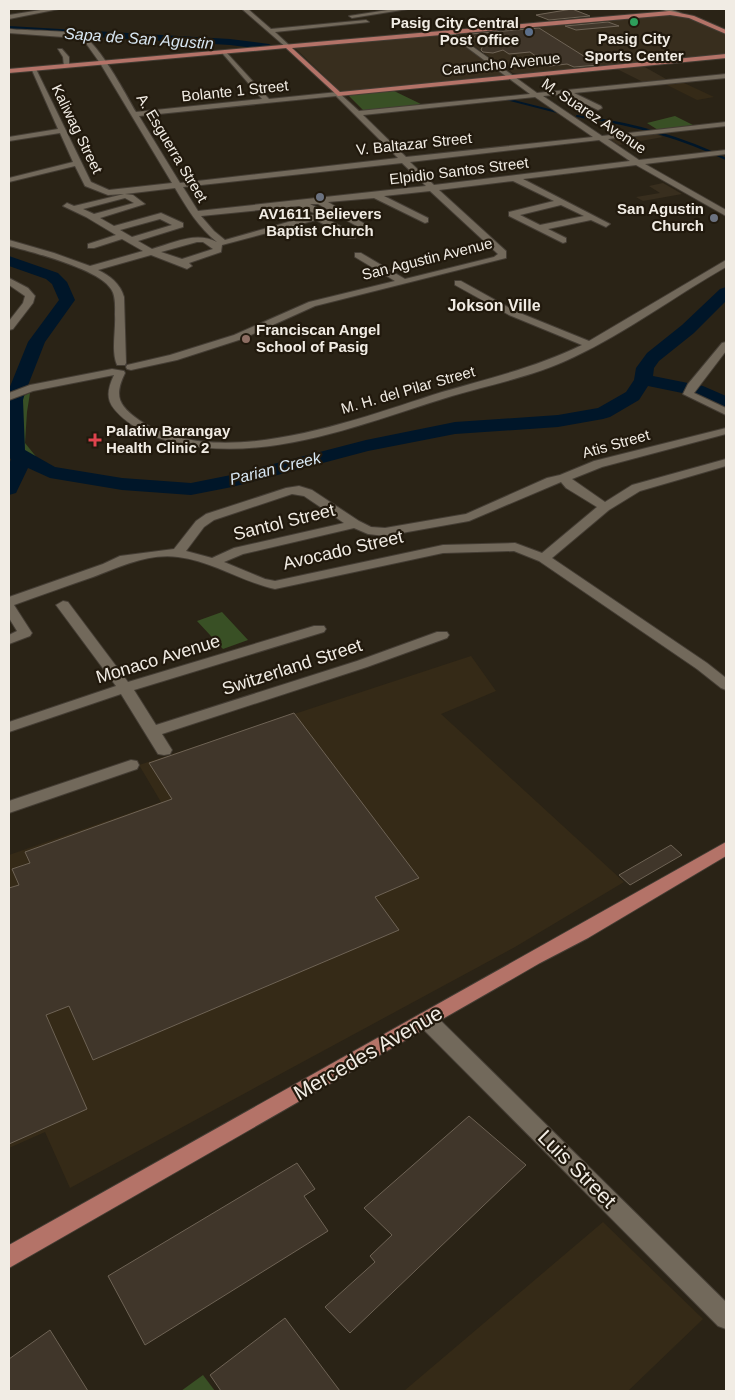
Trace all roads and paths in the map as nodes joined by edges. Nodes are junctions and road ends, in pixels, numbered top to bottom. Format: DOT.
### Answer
graph roads {
  1 [pos="56,9"];
  2 [pos="245,9"];
  3 [pos="357,9"];
  4 [pos="405,9"];
  5 [pos="40,10"];
  6 [pos="666,10"];
  7 [pos="347,11"];
  8 [pos="9,12"];
  9 [pos="678,13"];
  10 [pos="368,14"];
  11 [pos="17,15"];
  12 [pos="644,15"];
  13 [pos="352,16"];
  14 [pos="9,17"];
  15 [pos="366,22"];
  16 [pos="724,29"];
  17 [pos="11,31"];
  18 [pos="270,31"];
  19 [pos="452,33"];
  20 [pos="81,34"];
  21 [pos="288,47"];
  22 [pos="60,50"];
  23 [pos="224,53"];
  24 [pos="186,55"];
  25 [pos="726,56"];
  26 [pos="103,63"];
  27 [pos="68,66"];
  28 [pos="33,69"];
  29 [pos="9,71"];
  30 [pos="726,76"];
  31 [pos="511,77"];
  32 [pos="566,92"];
  33 [pos="338,94"];
  34 [pos="536,95"];
  35 [pos="267,102"];
  36 [pos="598,108"];
  37 [pos="358,113"];
  38 [pos="135,114"];
  39 [pos="726,124"];
  40 [pos="63,130"];
  41 [pos="600,137"];
  42 [pos="9,139"];
  43 [pos="726,152"];
  44 [pos="404,159"];
  45 [pos="77,163"];
  46 [pos="639,163"];
  47 [pos="514,178"];
  48 [pos="9,180"];
  49 [pos="178,184"];
  50 [pos="432,188"];
  51 [pos="105,192"];
  52 [pos="375,195"];
  53 [pos="320,201"];
  54 [pos="563,202"];
  55 [pos="301,203"];
  56 [pos="726,213"];
  57 [pos="195,214"];
  58 [pos="593,217"];
  59 [pos="93,218"];
  60 [pos="318,218"];
  61 [pos="424,220"];
  62 [pos="606,224"];
  63 [pos="540,228"];
  64 [pos="113,229"];
  65 [pos="367,229"];
  66 [pos="124,235"];
  67 [pos="352,236"];
  68 [pos="133,240"];
  69 [pos="563,240"];
  70 [pos="11,246"];
  71 [pos="91,246"];
  72 [pos="150,251"];
  73 [pos="358,255"];
  74 [pos="726,263"];
  75 [pos="90,269"];
  76 [pos="402,281"];
  77 [pos="10,283"];
  78 [pos="458,284"];
  79 [pos="9,327"];
  80 [pos="726,344"];
  81 [pos="590,345"];
  82 [pos="121,369"];
  83 [pos="9,397"];
  84 [pos="726,412"];
  85 [pos="726,431"];
  86 [pos="726,462"];
  87 [pos="564,478"];
  88 [pos="605,507"];
  89 [pos="355,524"];
  90 [pos="178,553"];
  91 [pos="544,558"];
  92 [pos="213,562"];
  93 [pos="9,602"];
  94 [pos="63,605"];
  95 [pos="9,606"];
  96 [pos="319,629"];
  97 [pos="442,636"];
  98 [pos="9,640"];
  99 [pos="726,685"];
  100 [pos="125,688"];
  101 [pos="9,727"];
  102 [pos="152,732"];
  103 [pos="164,750"];
  104 [pos="131,765"];
  105 [pos="9,807"];
  106 [pos="726,848"];
  107 [pos="427,1020"];
  108 [pos="9,1257"];
  109 [pos="726,1318"];
  1 -- 5 [label="street"];
  2 -- 18 [label="street"];
  3 -- 7 [label="street"];
  3 -- 10 [label="street"];
  4 -- 10 [label="street"];
  5 -- 11 [label="street"];
  6 -- 9 [label="street"];
  6 -- 12 [label="street"];
  8 -- 11 [label="street"];
  9 -- 12 [label="main road, Caruncho Avenue"];
  9 -- 16 [label="main road"];
  10 -- 13 [label="street"];
  11 -- 14 [label="street"];
  12 -- 19 [label="main road, Caruncho Avenue"];
  15 -- 18 [label="street"];
  17 -- 20 [label="street"];
  17 -- 26 [label="street, A. Esguerra Street"];
  18 -- 21 [label="street"];
  19 -- 21 [label="main road, Caruncho Avenue"];
  19 -- 31 [label="street, M. Suarez Avenue"];
  21 -- 23 [label="main road"];
  21 -- 24 [label="main road"];
  21 -- 33 [label="main road, San Agustin Avenue"];
  22 -- 27 [label="street"];
  23 -- 24 [label="main road"];
  23 -- 35 [label="street"];
  24 -- 26 [label="main road"];
  25 -- 31 [label="main road, Caruncho Avenue"];
  26 -- 27 [label="main road"];
  26 -- 38 [label="street, A. Esguerra Street"];
  27 -- 28 [label="main road"];
  28 -- 29 [label="main road"];
  28 -- 40 [label="street, Kaliwag Street"];
  30 -- 32 [label="street"];
  31 -- 33 [label="main road, Caruncho Avenue"];
  31 -- 34 [label="street, M. Suarez Avenue"];
  32 -- 34 [label="street"];
  32 -- 36 [label="street"];
  33 -- 35 [label="street, Bolante 1 Street"];
  33 -- 37 [label="street, San Agustin Avenue"];
  34 -- 37 [label="street"];
  34 -- 41 [label="street, M. Suarez Avenue"];
  35 -- 38 [label="street, Bolante 1 Street"];
  37 -- 44 [label="street, San Agustin Avenue"];
  38 -- 49 [label="street, A. Esguerra Street"];
  39 -- 41 [label="street, V. Baltazar Street"];
  40 -- 42 [label="street"];
  40 -- 45 [label="street, Kaliwag Street"];
  41 -- 44 [label="street, V. Baltazar Street"];
  41 -- 46 [label="street, M. Suarez Avenue"];
  43 -- 46 [label="street, Elpidio Santos Street"];
  44 -- 49 [label="street, V. Baltazar Street"];
  44 -- 50 [label="street, San Agustin Avenue"];
  45 -- 48 [label="street"];
  45 -- 51 [label="street, Kaliwag Street"];
  46 -- 47 [label="street, Elpidio Santos Street"];
  46 -- 56 [label="street, M. Suarez Avenue"];
  47 -- 50 [label="street, Elpidio Santos Street"];
  47 -- 54 [label="street"];
  49 -- 51 [label="street, V. Baltazar Street"];
  49 -- 57 [label="street, A. Esguerra Street"];
  50 -- 52 [label="street, Elpidio Santos Street"];
  50 -- 76 [label="street, San Agustin Avenue"];
  52 -- 53 [label="street, Elpidio Santos Street"];
  52 -- 61 [label="street"];
  53 -- 55 [label="street, Elpidio Santos Street"];
  53 -- 65 [label="street"];
  54 -- 58 [label="street"];
  54 -- 63 [label="street"];
  55 -- 57 [label="street, Elpidio Santos Street"];
  55 -- 60 [label="street"];
  57 -- 60 [label="street, A. Esguerra Street"];
  58 -- 62 [label="street"];
  58 -- 63 [label="street"];
  59 -- 59 [label="street"];
  59 -- 64 [label="street"];
  60 -- 67 [label="street"];
  63 -- 69 [label="street"];
  64 -- 66 [label="street"];
  64 -- 68 [label="street"];
  66 -- 68 [label="street"];
  66 -- 71 [label="street"];
  68 -- 72 [label="street"];
  70 -- 75 [label="street, M. H. del Pilar Street"];
  72 -- 72 [label="street"];
  72 -- 75 [label="street"];
  73 -- 76 [label="street"];
  74 -- 81 [label="street, M. H. del Pilar Street"];
  75 -- 82 [label="street, M. H. del Pilar Street"];
  76 -- 82 [label="street, San Agustin Avenue"];
  77 -- 79 [label="street"];
  78 -- 81 [label="street"];
  80 -- 84 [label="street"];
  81 -- 82 [label="street, M. H. del Pilar Street"];
  82 -- 83 [label="street, San Agustin Avenue"];
  85 -- 87 [label="street, Atis Street"];
  86 -- 88 [label="street"];
  87 -- 88 [label="street"];
  87 -- 89 [label="street, Santol Street"];
  88 -- 91 [label="street"];
  89 -- 90 [label="street"];
  89 -- 92 [label="street, Santol Street"];
  90 -- 92 [label="street, Avocado Street"];
  90 -- 93 [label="street, Avocado Street"];
  91 -- 92 [label="street, Avocado Street"];
  91 -- 99 [label="street, Avocado Street"];
  94 -- 100 [label="street"];
  95 -- 98 [label="street"];
  96 -- 100 [label="street, Monaco Avenue"];
  97 -- 102 [label="street, Switzerland Street"];
  100 -- 101 [label="street, Monaco Avenue"];
  100 -- 102 [label="street"];
  102 -- 103 [label="street"];
  104 -- 105 [label="street"];
  106 -- 107 [label="main road, Mercedes Avenue"];
  107 -- 108 [label="main road, Mercedes Avenue"];
  107 -- 109 [label="street, Luis Street"];
}
